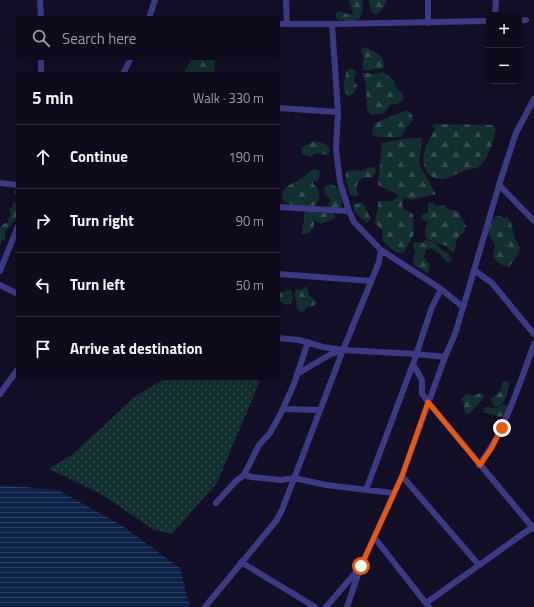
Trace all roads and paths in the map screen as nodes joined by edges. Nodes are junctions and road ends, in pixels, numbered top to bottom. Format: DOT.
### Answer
graph roads {
  1 [pos="40,0"];
  2 [pos="155,0"];
  3 [pos="286,0"];
  4 [pos="428,0"];
  5 [pos="496,0"];
  6 [pos="495,12"];
  7 [pos="41,16"];
  8 [pos="150,16"];
  9 [pos="486,21"];
  10 [pos="428,23"];
  11 [pos="280,24"];
  12 [pos="287,24"];
  13 [pos="332,24"];
  14 [pos="41,60"];
  15 [pos="130,60"];
  16 [pos="41,72"];
  17 [pos="125,72"];
  18 [pos="533,103"];
  19 [pos="280,108"];
  20 [pos="338,112"];
  21 [pos="0,183"];
  22 [pos="16,185"];
  23 [pos="499,185"];
  24 [pos="280,207"];
  25 [pos="349,211"];
  26 [pos="534,221"];
  27 [pos="16,231"];
  28 [pos="381,250"];
  29 [pos="474,270"];
  30 [pos="0,271"];
  31 [pos="280,274"];
  32 [pos="371,281"];
  33 [pos="0,285"];
  34 [pos="441,289"];
  35 [pos="16,293"];
  36 [pos="463,307"];
  37 [pos="534,334"];
  38 [pos="280,338"];
  39 [pos="308,342"];
  40 [pos="534,344"];
  41 [pos="342,350"];
  42 [pos="416,354"];
  43 [pos="445,357"];
  44 [pos="413,364"];
  45 [pos="16,372"];
  46 [pos="297,374"];
  47 [pos="0,381"];
  48 [pos="6,385"];
  49 [pos="0,394"];
  50 [pos="428,402"];
  51 [pos="283,409"];
  52 [pos="320,410"];
  53 [pos="480,465"];
  54 [pos="244,475"];
  55 [pos="402,476"];
  56 [pos="294,478"];
  57 [pos="366,490"];
  58 [pos="393,493"];
  59 [pos="216,503"];
  60 [pos="533,527"];
  61 [pos="374,537"];
  62 [pos="241,562"];
  63 [pos="478,565"];
  64 [pos="361,566"];
  65 [pos="427,605"];
  66 [pos="204,607"];
  67 [pos="315,607"];
  68 [pos="326,607"];
  69 [pos="347,607"];
  1 -- 7 [label="street"];
  2 -- 8 [label="street"];
  3 -- 12 [label="street"];
  4 -- 10 [label="street"];
  5 -- 6 [label="street"];
  9 -- 10 [label="street"];
  10 -- 13 [label="street"];
  11 -- 12 [label="street"];
  12 -- 13 [label="street"];
  13 -- 20 [label="street"];
  14 -- 16 [label="street"];
  15 -- 17 [label="street"];
  18 -- 23 [label="street"];
  19 -- 20 [label="street"];
  20 -- 25 [label="street"];
  21 -- 22 [label="street"];
  23 -- 26 [label="street"];
  23 -- 29 [label="street"];
  24 -- 25 [label="street"];
  25 -- 28 [label="street"];
  27 -- 30 [label="street"];
  28 -- 32 [label="street"];
  28 -- 34 [label="street"];
  29 -- 36 [label="street"];
  29 -- 37 [label="street"];
  31 -- 32 [label="street"];
  32 -- 41 [label="street"];
  33 -- 35 [label="street"];
  34 -- 36 [label="street"];
  34 -- 42 [label="street"];
  36 -- 43 [label="street"];
  38 -- 39 [label="street"];
  39 -- 41 [label="street"];
  39 -- 46 [label="street"];
  40 -- 53 [label="street"];
  41 -- 42 [label="street"];
  41 -- 46 [label="street"];
  41 -- 52 [label="street"];
  42 -- 43 [label="street"];
  42 -- 44 [label="street"];
  43 -- 50 [label="street"];
  44 -- 50 [label="street"];
  44 -- 57 [label="street"];
  45 -- 48 [label="street"];
  46 -- 51 [label="street"];
  47 -- 48 [label="street"];
  48 -- 49 [label="street"];
  50 -- 53 [label="street"];
  50 -- 55 [label="street"];
  51 -- 52 [label="street"];
  51 -- 54 [label="street"];
  52 -- 56 [label="street"];
  53 -- 60 [label="street"];
  54 -- 56 [label="street"];
  54 -- 59 [label="street"];
  55 -- 58 [label="street"];
  55 -- 63 [label="street"];
  56 -- 57 [label="street"];
  56 -- 62 [label="street"];
  57 -- 58 [label="street"];
  58 -- 61 [label="street"];
  60 -- 63 [label="street"];
  61 -- 64 [label="street"];
  61 -- 65 [label="street"];
  62 -- 66 [label="street"];
  62 -- 67 [label="street"];
  63 -- 65 [label="street"];
  64 -- 68 [label="street"];
  64 -- 69 [label="street"];
}
